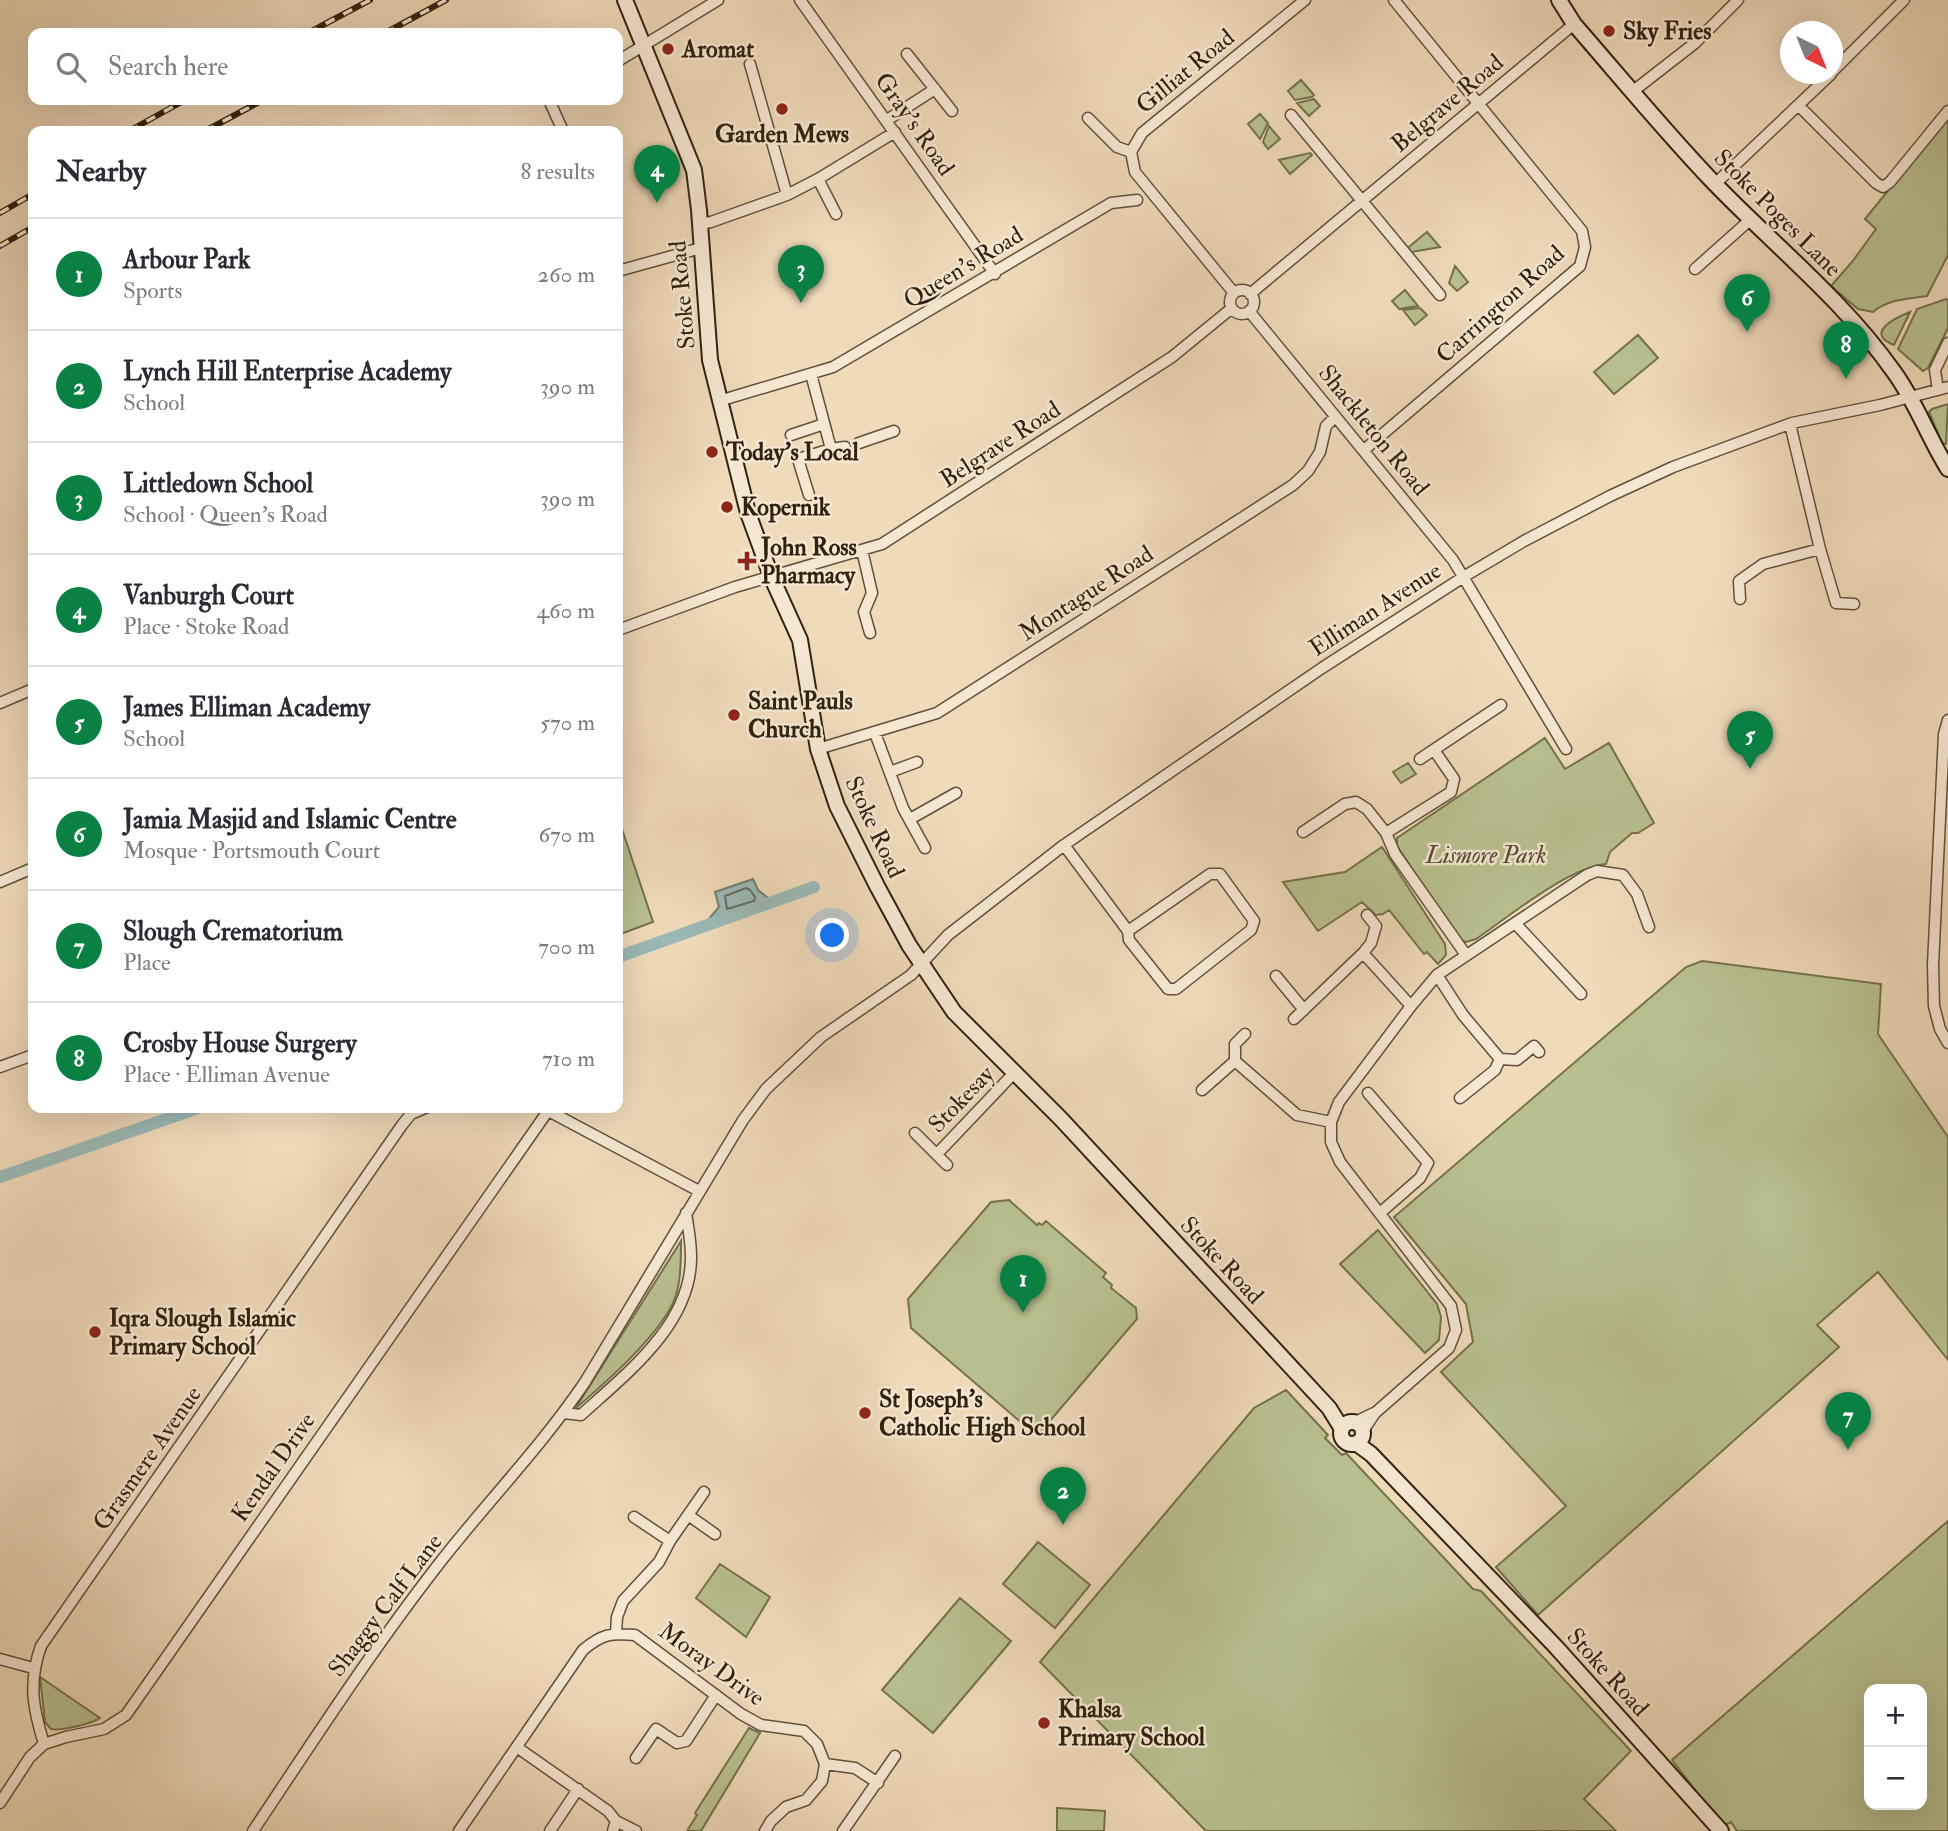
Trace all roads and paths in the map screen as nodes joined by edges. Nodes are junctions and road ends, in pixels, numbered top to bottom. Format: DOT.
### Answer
graph roads {
  1 [pos="625,0"];
  2 [pos="718,0"];
  3 [pos="800,0"];
  4 [pos="1304,0"];
  5 [pos="1394,0"];
  6 [pos="1559,0"];
  7 [pos="1738,0"];
  8 [pos="1904,0"];
  9 [pos="1574,24"];
  10 [pos="643,45"];
  11 [pos="907,54"];
  12 [pos="623,58"];
  13 [pos="1843,62"];
  14 [pos="750,64"];
  15 [pos="1821,84"];
  16 [pos="935,89"];
  17 [pos="1632,92"];
  18 [pos="1479,104"];
  19 [pos="551,105"];
  20 [pos="1799,106"];
  21 [pos="952,111"];
  22 [pos="1948,111"];
  23 [pos="1291,115"];
  24 [pos="1088,118"];
  25 [pos="887,120"];
  26 [pos="560,126"];
  27 [pos="895,132"];
  28 [pos="1131,152"];
  29 [pos="818,179"];
  30 [pos="1715,184"];
  31 [pos="787,195"];
  32 [pos="1137,200"];
  33 [pos="1362,201"];
  34 [pos="836,214"];
  35 [pos="1751,219"];
  36 [pos="699,224"];
  37 [pos="701,248"];
  38 [pos="1695,269"];
  39 [pos="623,270"];
  40 [pos="995,274"];
  41 [pos="1234,293"];
  42 [pos="1250,294"];
  43 [pos="1440,295"];
  44 [pos="1232,308"];
  45 [pos="1249,312"];
  46 [pos="1948,343"];
  47 [pos="811,374"];
  48 [pos="1943,388"];
  49 [pos="1911,398"];
  50 [pos="719,401"];
  51 [pos="1335,417"];
  52 [pos="824,424"];
  53 [pos="1790,424"];
  54 [pos="894,431"];
  55 [pos="792,435"];
  56 [pos="859,443"];
  57 [pos="845,447"];
  58 [pos="831,449"];
  59 [pos="1364,450"];
  60 [pos="1946,460"];
  61 [pos="809,495"];
  62 [pos="1820,549"];
  63 [pos="862,550"];
  64 [pos="771,576"];
  65 [pos="1465,576"];
  66 [pos="1740,599"];
  67 [pos="1854,604"];
  68 [pos="623,628"];
  69 [pos="870,633"];
  70 [pos="28,691"];
  71 [pos="0,703"];
  72 [pos="1501,705"];
  73 [pos="1948,720"];
  74 [pos="875,733"];
  75 [pos="818,749"];
  76 [pos="1566,749"];
  77 [pos="1434,750"];
  78 [pos="1420,759"];
  79 [pos="917,762"];
  80 [pos="890,772"];
  81 [pos="1945,774"];
  82 [pos="956,793"];
  83 [pos="910,819"];
  84 [pos="1303,832"];
  85 [pos="1386,833"];
  86 [pos="1064,845"];
  87 [pos="925,848"];
  88 [pos="1943,853"];
  89 [pos="28,870"];
  90 [pos="0,883"];
  91 [pos="1367,915"];
  92 [pos="1515,923"];
  93 [pos="1649,927"];
  94 [pos="1128,931"];
  95 [pos="1363,953"];
  96 [pos="1466,955"];
  97 [pos="922,965"];
  98 [pos="1437,975"];
  99 [pos="1276,976"];
  100 [pos="1581,994"];
  101 [pos="1411,1006"];
  102 [pos="1304,1010"];
  103 [pos="1294,1019"];
  104 [pos="1245,1034"];
  105 [pos="1948,1043"];
  106 [pos="1539,1052"];
  107 [pos="28,1057"];
  108 [pos="1500,1059"];
  109 [pos="1235,1061"];
  110 [pos="0,1067"];
  111 [pos="1015,1072"];
  112 [pos="1202,1090"];
  113 [pos="1368,1093"];
  114 [pos="1460,1098"];
  115 [pos="413,1113"];
  116 [pos="544,1113"];
  117 [pos="554,1113"];
  118 [pos="1331,1122"];
  119 [pos="915,1133"];
  120 [pos="937,1154"];
  121 [pos="947,1165"];
  122 [pos="699,1191"];
  123 [pos="687,1213"];
  124 [pos="1380,1213"];
  125 [pos="564,1413"];
  126 [pos="1355,1430"];
  127 [pos="704,1492"];
  128 [pos="688,1515"];
  129 [pos="634,1517"];
  130 [pos="715,1534"];
  131 [pos="670,1541"];
  132 [pos="616,1633"];
  133 [pos="0,1659"];
  134 [pos="33,1668"];
  135 [pos="716,1695"];
  136 [pos="44,1744"];
  137 [pos="518,1748"];
  138 [pos="895,1756"];
  139 [pos="636,1758"];
  140 [pos="825,1764"];
  141 [pos="878,1783"];
  142 [pos="578,1789"];
  143 [pos="0,1803"];
  144 [pos="614,1826"];
  145 [pos="845,1830"];
  146 [pos="253,1831"];
  147 [pos="459,1831"];
  148 [pos="550,1831"];
  149 [pos="636,1831"];
  150 [pos="765,1831"];
  151 [pos="1721,1831"];
  1 -- 10 [label="main road, Stoke Road"];
  2 -- 10 [label="street"];
  3 -- 25 [label="street, Gray's Road"];
  4 -- 28 [label="street, Gilliat Road"];
  5 -- 18 [label="street"];
  6 -- 9 [label="main road, Stoke Poges Lane"];
  7 -- 17 [label="street"];
  8 -- 13 [label="street"];
  9 -- 17 [label="main road, Stoke Poges Lane"];
  9 -- 18 [label="street, Belgrave Road"];
  10 -- 12 [label="street"];
  10 -- 36 [label="main road, Stoke Road"];
  11 -- 16 [label="street"];
  14 -- 31 [label="street"];
  15 -- 20 [label="street"];
  16 -- 21 [label="street"];
  16 -- 25 [label="street"];
  17 -- 30 [label="main road, Stoke Poges Lane"];
  18 -- 33 [label="street, Belgrave Road"];
  18 -- 59 [label="street, Carrington Road"];
  19 -- 26 [label="street"];
  20 -- 22 [label="street"];
  20 -- 30 [label="street"];
  23 -- 33 [label="street"];
  24 -- 28 [label="street"];
  25 -- 27 [label="street, Gray's Road"];
  27 -- 29 [label="street"];
  27 -- 40 [label="street, Gray's Road"];
  28 -- 41 [label="street"];
  29 -- 31 [label="street"];
  29 -- 34 [label="street"];
  30 -- 35 [label="main road, Stoke Poges Lane"];
  31 -- 36 [label="street"];
  32 -- 40 [label="street, Queen's Road"];
  33 -- 42 [label="street, Belgrave Road"];
  33 -- 43 [label="street"];
  35 -- 38 [label="street"];
  35 -- 49 [label="main road, Stoke Poges Lane"];
  36 -- 37 [label="main road, Stoke Road"];
  37 -- 39 [label="street"];
  37 -- 50 [label="main road, Stoke Road"];
  40 -- 47 [label="street, Queen's Road"];
  41 -- 42 [label="street"];
  41 -- 44 [label="street"];
  42 -- 45 [label="street"];
  44 -- 45 [label="street"];
  44 -- 63 [label="street, Belgrave Road"];
  45 -- 51 [label="street, Shackleton Road"];
  46 -- 48 [label="street"];
  47 -- 50 [label="street, Queen's Road"];
  47 -- 52 [label="street"];
  48 -- 49 [label="street, Elliman Avenue"];
  49 -- 53 [label="street, Elliman Avenue"];
  49 -- 60 [label="main road, Stoke Poges Lane"];
  50 -- 64 [label="main road, Stoke Road"];
  51 -- 59 [label="street, Shackleton Road"];
  51 -- 74 [label="street, Montague Road"];
  52 -- 55 [label="street"];
  52 -- 58 [label="street"];
  53 -- 62 [label="street"];
  53 -- 65 [label="street, Elliman Avenue"];
  54 -- 56 [label="street"];
  57 -- 58 [label="street"];
  58 -- 61 [label="street"];
  59 -- 65 [label="street, Shackleton Road"];
  62 -- 66 [label="street"];
  62 -- 67 [label="street"];
  63 -- 64 [label="street, Belgrave Road"];
  63 -- 69 [label="street"];
  64 -- 68 [label="street, Belgrave Road"];
  64 -- 75 [label="main road, Stoke Road"];
  65 -- 76 [label="street, Shackleton Road"];
  65 -- 86 [label="street, Elliman Avenue"];
  70 -- 71 [label="street"];
  72 -- 77 [label="street"];
  73 -- 81 [label="street"];
  74 -- 75 [label="street, Montague Road"];
  74 -- 80 [label="street"];
  75 -- 97 [label="main road, Stoke Road"];
  77 -- 78 [label="street"];
  77 -- 85 [label="street"];
  79 -- 80 [label="street"];
  80 -- 83 [label="street"];
  81 -- 88 [label="street"];
  82 -- 83 [label="street"];
  83 -- 87 [label="street"];
  84 -- 85 [label="street"];
  85 -- 96 [label="street"];
  86 -- 94 [label="street"];
  86 -- 97 [label="street, Elliman Avenue"];
  88 -- 105 [label="street"];
  89 -- 90 [label="street"];
  91 -- 95 [label="street"];
  92 -- 93 [label="street"];
  92 -- 96 [label="street"];
  92 -- 100 [label="street"];
  94 -- 94 [label="street"];
  95 -- 101 [label="street"];
  95 -- 102 [label="street"];
  96 -- 98 [label="street"];
  97 -- 111 [label="main road, Stoke Road"];
  97 -- 122 [label="street, Shaggy Calf Lane"];
  98 -- 101 [label="street"];
  98 -- 108 [label="street"];
  99 -- 102 [label="street"];
  101 -- 118 [label="street"];
  102 -- 103 [label="street"];
  104 -- 109 [label="street"];
  106 -- 108 [label="street"];
  107 -- 110 [label="street"];
  108 -- 114 [label="street"];
  109 -- 112 [label="street"];
  109 -- 118 [label="street"];
  111 -- 120 [label="street, Stokesay"];
  111 -- 126 [label="main road, Stoke Road"];
  113 -- 124 [label="street"];
  115 -- 134 [label="street, Grasmere Avenue"];
  116 -- 136 [label="street, Kendal Drive"];
  117 -- 122 [label="street"];
  118 -- 124 [label="street"];
  119 -- 120 [label="street, Stokesay"];
  120 -- 121 [label="street, Stokesay"];
  122 -- 123 [label="street, Shaggy Calf Lane"];
  123 -- 125 [label="street, Shaggy Calf Lane"];
  123 -- 125 [label="street"];
  124 -- 126 [label="street"];
  125 -- 146 [label="street, Shaggy Calf Lane"];
  126 -- 151 [label="main road, Stoke Road"];
  127 -- 128 [label="street"];
  128 -- 130 [label="street"];
  128 -- 131 [label="street"];
  129 -- 131 [label="street"];
  131 -- 132 [label="street"];
  132 -- 135 [label="street, Moray Drive"];
  132 -- 137 [label="street"];
  133 -- 134 [label="street"];
  134 -- 136 [label="street, Grasmere Avenue"];
  135 -- 139 [label="street"];
  135 -- 140 [label="street, Moray Drive"];
  136 -- 143 [label="street"];
  137 -- 142 [label="street"];
  137 -- 147 [label="street"];
  138 -- 141 [label="street"];
  140 -- 141 [label="street"];
  140 -- 150 [label="street"];
  141 -- 145 [label="street"];
  142 -- 144 [label="street"];
  142 -- 148 [label="street"];
  144 -- 149 [label="street"];
}
